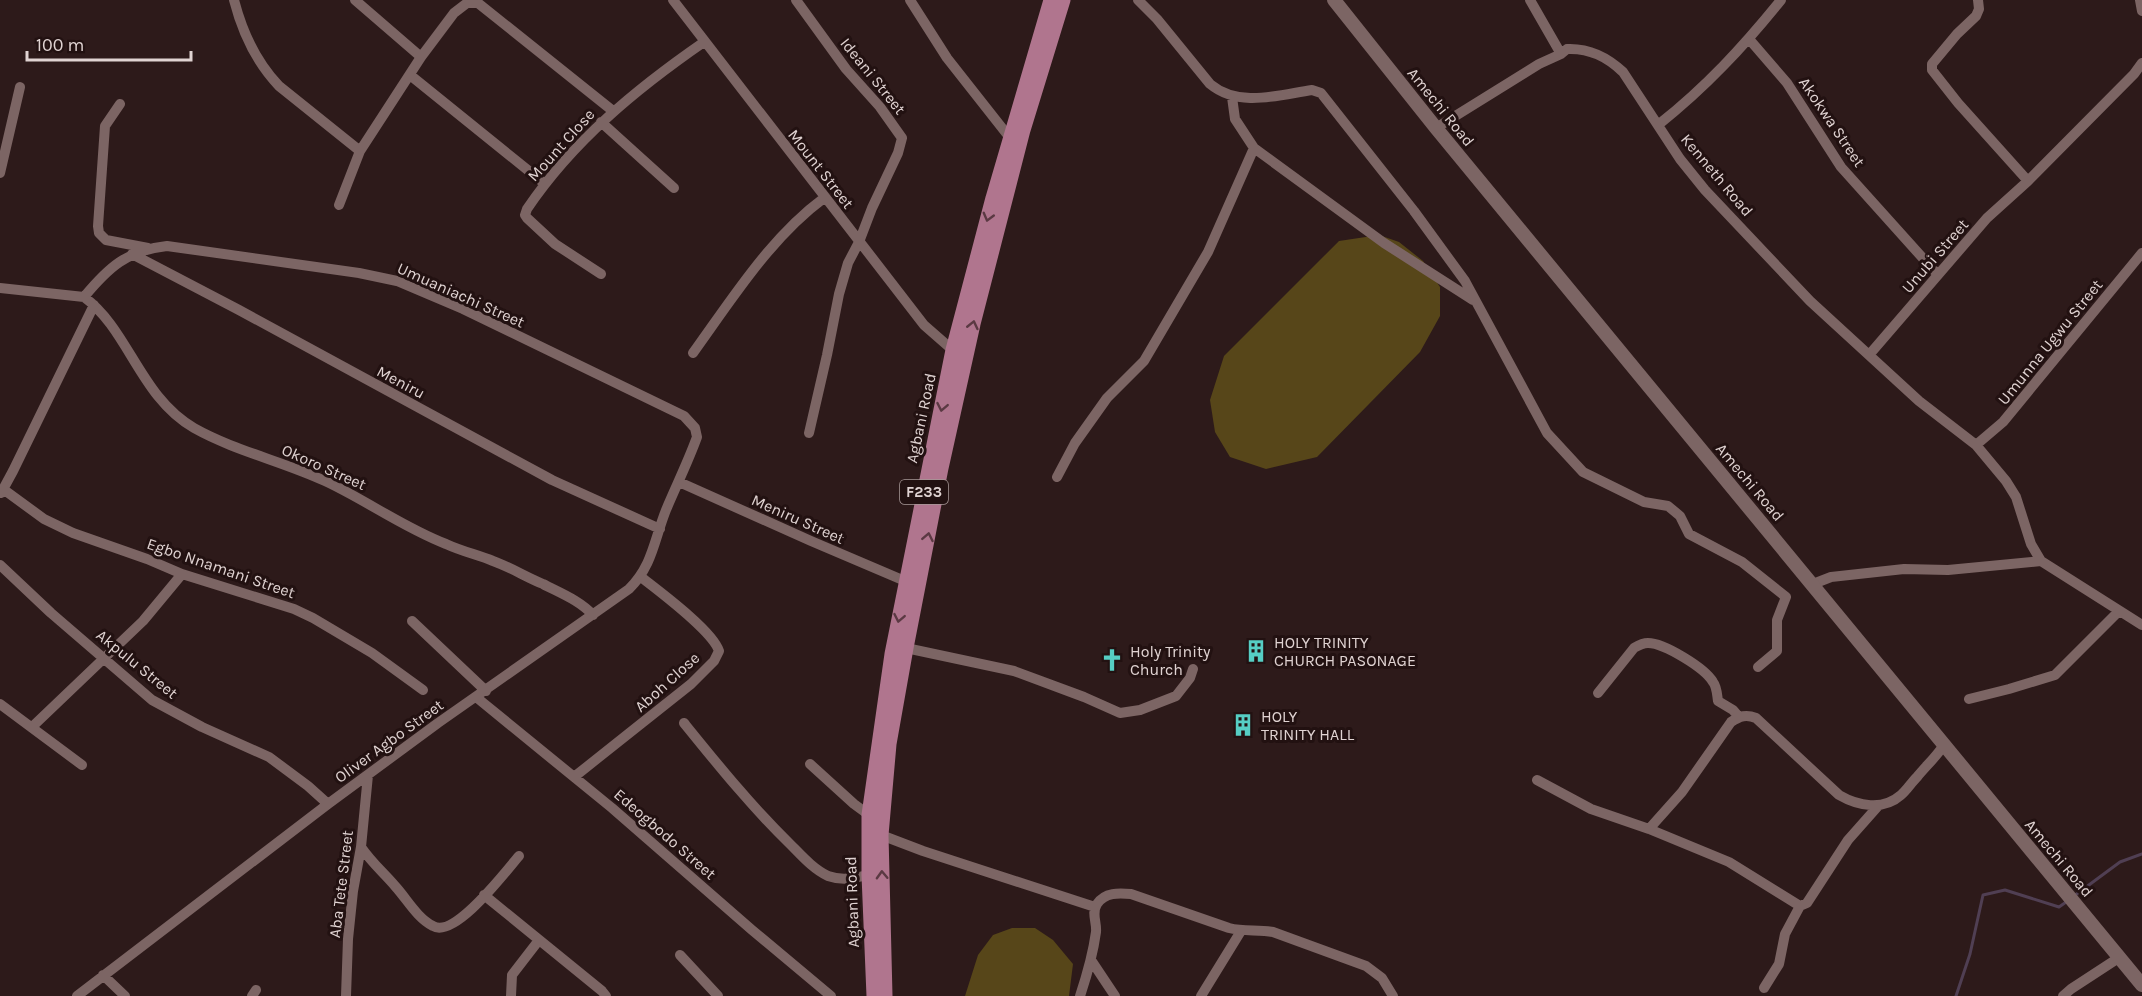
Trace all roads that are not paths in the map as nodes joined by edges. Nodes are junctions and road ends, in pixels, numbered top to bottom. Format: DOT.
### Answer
graph roads {
  1 [pos="234,0"];
  2 [pos="355,0"];
  3 [pos="673,0"];
  4 [pos="796,0"];
  5 [pos="910,0"];
  6 [pos="1051,0"];
  7 [pos="1063,0"];
  8 [pos="1138,0"];
  9 [pos="1334,0"];
  10 [pos="1530,0"];
  11 [pos="1781,0"];
  12 [pos="1978,0"];
  13 [pos="2140,0"];
  14 [pos="2142,11"];
  15 [pos="1749,39"];
  16 [pos="704,42"];
  17 [pos="1562,54"];
  18 [pos="422,57"];
  19 [pos="2142,63"];
  20 [pos="410,75"];
  21 [pos="20,87"];
  22 [pos="1232,97"];
  23 [pos="120,105"];
  24 [pos="613,111"];
  25 [pos="601,122"];
  26 [pos="1658,125"];
  27 [pos="1436,128"];
  28 [pos="1010,138"];
  29 [pos="1254,148"];
  30 [pos="360,151"];
  31 [pos="0,173"];
  32 [pos="2028,180"];
  33 [pos="545,184"];
  34 [pos="674,188"];
  35 [pos="824,198"];
  36 [pos="339,205"];
  37 [pos="859,243"];
  38 [pos="148,248"];
  39 [pos="2142,253"];
  40 [pos="132,254"];
  41 [pos="601,274"];
  42 [pos="1938,275"];
  43 [pos="0,288"];
  44 [pos="84,297"];
  45 [pos="1476,301"];
  46 [pos="94,305"];
  47 [pos="953,350"];
  48 [pos="693,353"];
  49 [pos="1869,355"];
  50 [pos="965,362"];
  51 [pos="809,433"];
  52 [pos="1976,445"];
  53 [pos="1057,477"];
  54 [pos="678,482"];
  55 [pos="2,491"];
  56 [pos="660,530"];
  57 [pos="2042,561"];
  58 [pos="0,565"];
  59 [pos="183,574"];
  60 [pos="641,577"];
  61 [pos="912,584"];
  62 [pos="1813,584"];
  63 [pos="2119,610"];
  64 [pos="593,615"];
  65 [pos="412,621"];
  66 [pos="2142,625"];
  67 [pos="906,648"];
  68 [pos="104,658"];
  69 [pos="1758,667"];
  70 [pos="1193,669"];
  71 [pos="423,690"];
  72 [pos="486,691"];
  73 [pos="1598,693"];
  74 [pos="476,697"];
  75 [pos="1969,699"];
  76 [pos="0,704"];
  77 [pos="1739,717"];
  78 [pos="684,723"];
  79 [pos="32,727"];
  80 [pos="1944,745"];
  81 [pos="810,764"];
  82 [pos="82,765"];
  83 [pos="368,775"];
  84 [pos="574,777"];
  85 [pos="1537,780"];
  86 [pos="328,804"];
  87 [pos="1879,805"];
  88 [pos="869,814"];
  89 [pos="1649,829"];
  90 [pos="881,835"];
  91 [pos="362,848"];
  92 [pos="519,856"];
  93 [pos="869,875"];
  94 [pos="484,895"];
  95 [pos="1800,906"];
  96 [pos="1095,908"];
  97 [pos="1241,931"];
  98 [pos="539,940"];
  99 [pos="680,955"];
  100 [pos="2120,957"];
  101 [pos="1091,960"];
  102 [pos="103,975"];
  103 [pos="2142,985"];
  104 [pos="1764,988"];
  105 [pos="825,994"];
  106 [pos="77,996"];
  107 [pos="125,996"];
  108 [pos="346,996"];
  109 [pos="511,996"];
  110 [pos="606,996"];
  111 [pos="718,996"];
  112 [pos="874,996"];
  113 [pos="885,996"];
  114 [pos="1080,996"];
  115 [pos="1115,996"];
  116 [pos="1201,996"];
  117 [pos="1393,996"];
  118 [pos="2063,996"];
  1 -- 30 [label="street"];
  2 -- 18 [label="street"];
  3 -- 16 [label="street, Mount Street"];
  4 -- 37 [label="street, Ideani Street"];
  5 -- 28 [label="street"];
  6 -- 28 [label="main road, Agbani Road / F233"];
  50 -- 7 [label="main road, Agbani Road / F233, one-way"];
  8 -- 22 [label="street"];
  9 -- 27 [label="main road, Amechi Road"];
  10 -- 17 [label="street"];
  11 -- 15 [label="street"];
  12 -- 32 [label="street"];
  13 -- 14 [label="street"];
  15 -- 26 [label="street"];
  15 -- 42 [label="street, Akokwa Street"];
  16 -- 24 [label="street, Mount Close"];
  16 -- 35 [label="street, Mount Street"];
  17 -- 26 [label="street, Kenneth Road"];
  17 -- 27 [label="street"];
  18 -- 20 [label="street"];
  18 -- 24 [label="street"];
  19 -- 32 [label="street, Unubi Street"];
  20 -- 30 [label="street"];
  20 -- 33 [label="street"];
  21 -- 31 [label="street"];
  22 -- 29 [label="street"];
  22 -- 45 [label="street"];
  23 -- 38 [label="street"];
  24 -- 25 [label="street, Mount Close"];
  25 -- 33 [label="street, Mount Close"];
  25 -- 34 [label="street"];
  26 -- 49 [label="street, Kenneth Road"];
  27 -- 62 [label="main road, Amechi Road"];
  28 -- 47 [label="main road, Agbani Road / F233, one-way"];
  29 -- 45 [label="street"];
  29 -- 53 [label="street"];
  30 -- 36 [label="street"];
  32 -- 42 [label="street, Unubi Street"];
  33 -- 41 [label="street, Mount Close"];
  35 -- 37 [label="street, Mount Street"];
  35 -- 48 [label="street"];
  37 -- 47 [label="street, Mount Street"];
  37 -- 51 [label="street"];
  38 -- 40 [label="street, Umuaniachi Street"];
  38 -- 54 [label="street, Umuaniachi Street"];
  39 -- 52 [label="street, Umunna Ugwu Street"];
  40 -- 44 [label="street, Umuaniachi Street"];
  40 -- 56 [label="street, Meniru"];
  42 -- 49 [label="street, Unubi Street"];
  43 -- 44 [label="street"];
  44 -- 46 [label="street, Okoro Street"];
  45 -- 69 [label="street"];
  46 -- 55 [label="street"];
  46 -- 64 [label="street, Okoro Street"];
  47 -- 50 [label="street, Mount Street"];
  47 -- 61 [label="main road, Agbani Road / F233, one-way"];
  49 -- 52 [label="street, Kenneth Road"];
  61 -- 50 [label="main road, Agbani Road / F233, one-way"];
  52 -- 57 [label="street, Kenneth Road"];
  54 -- 56 [label="street, Oliver Agbo Street"];
  54 -- 61 [label="street, Meniru Street"];
  55 -- 59 [label="street, Egbo Nnamani Street"];
  56 -- 60 [label="street, Oliver Agbo Street"];
  57 -- 62 [label="street"];
  57 -- 63 [label="street"];
  58 -- 68 [label="street, Akpulu Street"];
  59 -- 68 [label="street"];
  59 -- 71 [label="street, Egbo Nnamani Street"];
  60 -- 64 [label="street, Oliver Agbo Street"];
  60 -- 84 [label="street, Aboh Close"];
  61 -- 67 [label="main road, Agbani Road / F233"];
  61 -- 88 [label="main road, Agbani Road / F233, one-way"];
  62 -- 80 [label="main road, Amechi Road"];
  63 -- 66 [label="street"];
  63 -- 75 [label="street"];
  64 -- 72 [label="street, Oliver Agbo Street"];
  65 -- 72 [label="street"];
  67 -- 70 [label="street"];
  67 -- 90 [label="main road, Agbani Road / F233"];
  68 -- 79 [label="street"];
  68 -- 86 [label="street, Akpulu Street"];
  72 -- 74 [label="street, Oliver Agbo Street"];
  73 -- 77 [label="street"];
  74 -- 83 [label="street, Oliver Agbo Street"];
  74 -- 84 [label="street, Edeogbodo Street"];
  76 -- 79 [label="street"];
  77 -- 87 [label="street"];
  77 -- 89 [label="street"];
  78 -- 93 [label="street"];
  79 -- 82 [label="street"];
  80 -- 87 [label="street"];
  80 -- 100 [label="main road, Amechi Road"];
  81 -- 88 [label="street"];
  83 -- 86 [label="street, Oliver Agbo Street"];
  83 -- 91 [label="street, Aba Tete Street"];
  84 -- 105 [label="street, Edeogbodo Street"];
  85 -- 89 [label="street"];
  86 -- 102 [label="street, Oliver Agbo Street"];
  87 -- 95 [label="street"];
  88 -- 93 [label="main road, Agbani Road / F233"];
  89 -- 95 [label="street"];
  90 -- 96 [label="street"];
  113 -- 90 [label="main road, Agbani Road / F233, one-way"];
  91 -- 94 [label="street"];
  91 -- 108 [label="street, Aba Tete Street"];
  92 -- 94 [label="street"];
  93 -- 112 [label="main road, Agbani Road / F233"];
  94 -- 98 [label="street"];
  95 -- 104 [label="street"];
  96 -- 97 [label="street"];
  96 -- 101 [label="street"];
  97 -- 116 [label="street"];
  97 -- 117 [label="street"];
  98 -- 109 [label="street"];
  98 -- 110 [label="street"];
  99 -- 111 [label="street"];
  100 -- 103 [label="main road, Amechi Road"];
  100 -- 118 [label="street"];
  101 -- 114 [label="street"];
  101 -- 115 [label="street"];
  102 -- 106 [label="street, Oliver Agbo Street"];
  102 -- 107 [label="street"];
}
